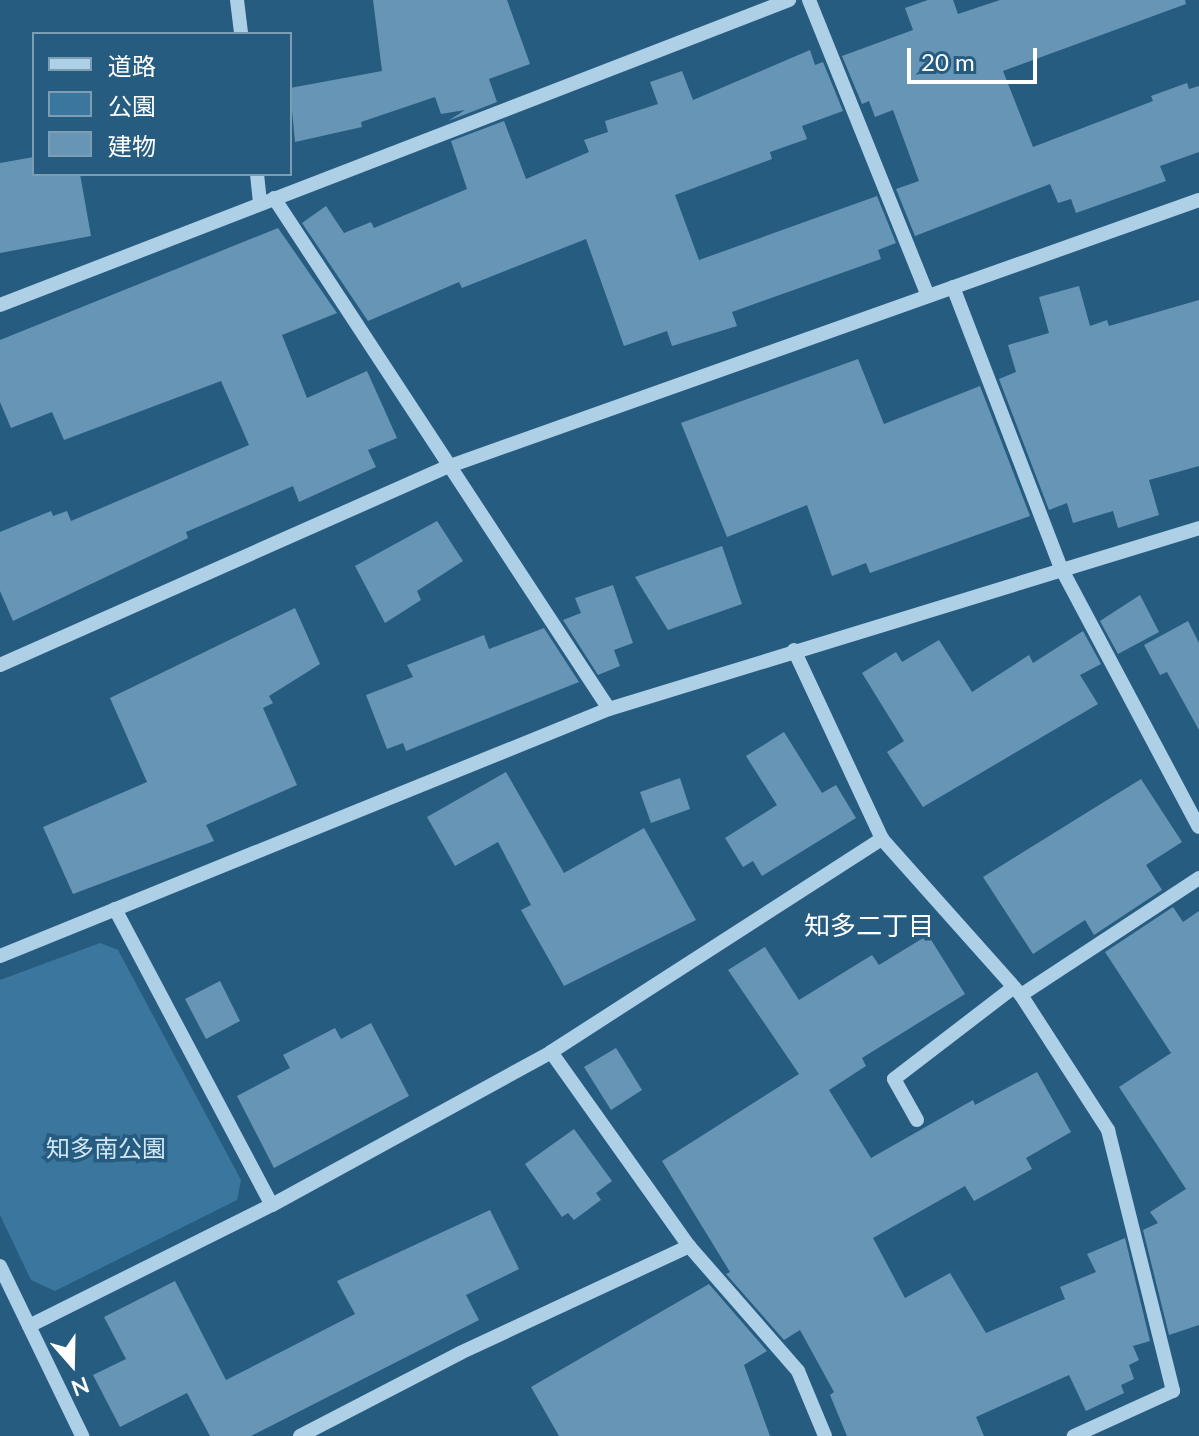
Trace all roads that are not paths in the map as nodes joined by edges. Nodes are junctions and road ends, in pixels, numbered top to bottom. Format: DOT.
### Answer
graph roads {
  1 [pos="237,0"];
  2 [pos="789,0"];
  3 [pos="809,0"];
  4 [pos="241,32"];
  5 [pos="258,176"];
  6 [pos="1199,200"];
  7 [pos="267,201"];
  8 [pos="953,287"];
  9 [pos="928,296"];
  10 [pos="0,305"];
  11 [pos="450,466"];
  12 [pos="1199,528"];
  13 [pos="1061,568"];
  14 [pos="794,650"];
  15 [pos="0,665"];
  16 [pos="609,709"];
  17 [pos="1199,827"];
  18 [pos="882,839"];
  19 [pos="1199,878"];
  20 [pos="115,909"];
  21 [pos="0,956"];
  22 [pos="1017,991"];
  23 [pos="551,1052"];
  24 [pos="917,1120"];
  25 [pos="272,1205"];
  26 [pos="689,1246"];
  27 [pos="0,1266"];
  28 [pos="29,1326"];
  29 [pos="82,1436"];
  30 [pos="300,1436"];
  31 [pos="825,1436"];
  32 [pos="1074,1436"];
  1 -- 4 [label="street"];
  2 -- 7 [label="street"];
  3 -- 9 [label="street"];
  5 -- 7 [label="street"];
  6 -- 8 [label="street"];
  7 -- 10 [label="street"];
  7 -- 11 [label="street"];
  8 -- 9 [label="street"];
  8 -- 13 [label="street"];
  9 -- 11 [label="street"];
  11 -- 15 [label="street"];
  11 -- 16 [label="street"];
  12 -- 13 [label="street"];
  13 -- 14 [label="street"];
  13 -- 17 [label="street"];
  14 -- 16 [label="street"];
  14 -- 18 [label="street"];
  16 -- 20 [label="street"];
  18 -- 22 [label="street"];
  18 -- 23 [label="street"];
  19 -- 22 [label="street"];
  20 -- 21 [label="street"];
  20 -- 25 [label="street"];
  22 -- 24 [label="street"];
  22 -- 32 [label="street"];
  23 -- 25 [label="street"];
  23 -- 26 [label="street"];
  25 -- 28 [label="street"];
  26 -- 30 [label="street"];
  26 -- 31 [label="street"];
  27 -- 28 [label="street"];
  28 -- 29 [label="street"];
}
